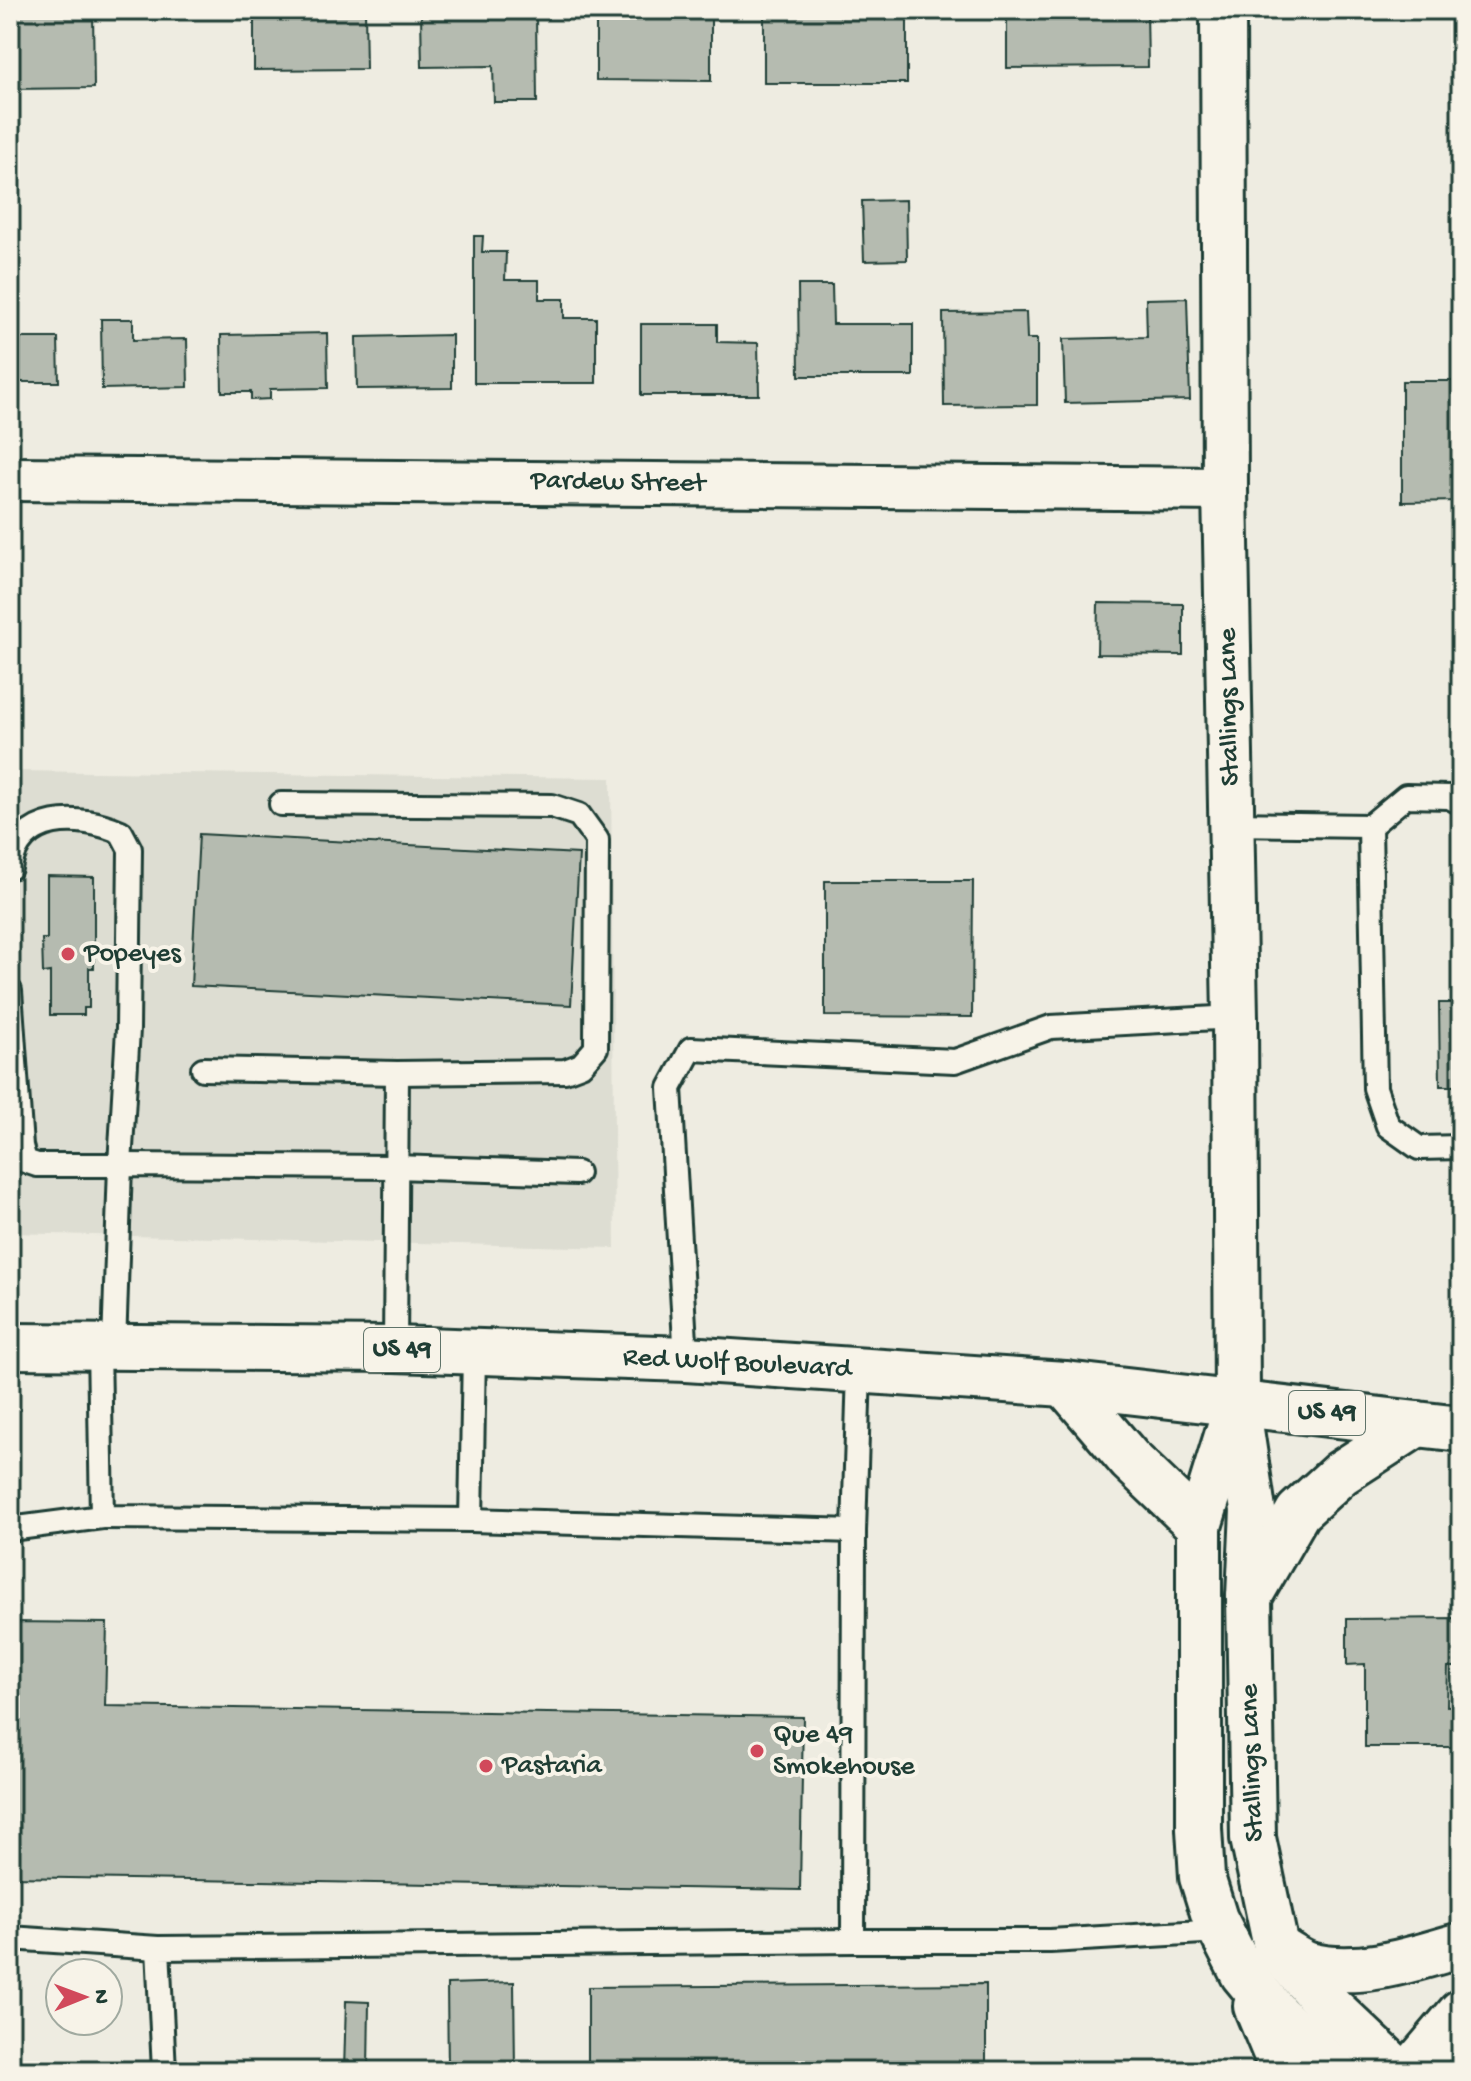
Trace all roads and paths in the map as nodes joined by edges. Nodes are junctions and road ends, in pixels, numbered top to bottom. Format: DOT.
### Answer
graph roads {
  1 [pos="1223,10"];
  2 [pos="10,479"];
  3 [pos="1225,489"];
  4 [pos="1461,803"];
  5 [pos="281,804"];
  6 [pos="1232,824"];
  7 [pos="1370,826"];
  8 [pos="10,868"];
  9 [pos="10,991"];
  10 [pos="1235,1017"];
  11 [pos="203,1069"];
  12 [pos="397,1073"];
  13 [pos="1461,1147"];
  14 [pos="10,1165"];
  15 [pos="37,1165"];
  16 [pos="120,1165"];
  17 [pos="395,1167"];
  18 [pos="577,1173"];
  19 [pos="10,1346"];
  20 [pos="107,1347"];
  21 [pos="395,1349"];
  22 [pos="474,1352"];
  23 [pos="686,1359"];
  24 [pos="859,1370"];
  25 [pos="1065,1384"];
  26 [pos="1237,1403"];
  27 [pos="1417,1424"];
  28 [pos="1461,1429"];
  29 [pos="102,1517"];
  30 [pos="471,1520"];
  31 [pos="1199,1526"];
  32 [pos="10,1529"];
  33 [pos="854,1531"];
  34 [pos="1249,1597"];
  35 [pos="1220,1931"];
  36 [pos="10,1938"];
  37 [pos="853,1941"];
  38 [pos="1461,1945"];
  39 [pos="1276,1947"];
  40 [pos="158,1948"];
  41 [pos="1243,1974"];
  42 [pos="1461,2012"];
  43 [pos="164,2071"];
  44 [pos="1283,2071"];
  45 [pos="1335,2071"];
  46 [pos="1398,2071"];
  47 [pos="1411,2071"];
  1 -- 3 [label="main road, Stallings Lane"];
  2 -- 3 [label="street, Pardew Street"];
  3 -- 6 [label="main road, Stallings Lane"];
  4 -- 7 [label="lane"];
  5 -- 12 [label="lane"];
  6 -- 7 [label="lane"];
  6 -- 10 [label="main road, Stallings Lane"];
  7 -- 13 [label="lane"];
  8 -- 16 [label="lane"];
  9 -- 15 [label="lane"];
  10 -- 23 [label="lane"];
  10 -- 26 [label="main road, Stallings Lane"];
  11 -- 12 [label="lane"];
  12 -- 17 [label="lane"];
  14 -- 15 [label="lane"];
  15 -- 16 [label="lane"];
  16 -- 17 [label="lane"];
  16 -- 20 [label="lane"];
  17 -- 18 [label="lane"];
  17 -- 21 [label="lane"];
  19 -- 20 [label="main road, Red Wolf Boulevard / US 49"];
  20 -- 21 [label="main road, Red Wolf Boulevard / US 49"];
  20 -- 29 [label="lane"];
  21 -- 22 [label="main road, Red Wolf Boulevard / US 49"];
  22 -- 23 [label="main road, Red Wolf Boulevard / US 49"];
  22 -- 30 [label="lane"];
  23 -- 24 [label="main road, Red Wolf Boulevard / US 49"];
  24 -- 25 [label="main road, Red Wolf Boulevard / US 49"];
  24 -- 33 [label="lane"];
  25 -- 26 [label="main road, Red Wolf Boulevard / US 49"];
  25 -- 31 [label="main road"];
  26 -- 27 [label="main road, Red Wolf Boulevard / US 49"];
  26 -- 31 [label="main road, Stallings Lane"];
  26 -- 34 [label="main road, Stallings Lane"];
  27 -- 28 [label="main road, Red Wolf Boulevard / US 49"];
  27 -- 34 [label="main road"];
  29 -- 30 [label="lane"];
  29 -- 32 [label="lane"];
  30 -- 33 [label="lane"];
  31 -- 35 [label="main road, Stallings Lane"];
  33 -- 37 [label="lane"];
  34 -- 39 [label="main road, Stallings Lane"];
  35 -- 37 [label="lane"];
  35 -- 41 [label="main road, Stallings Lane"];
  36 -- 40 [label="lane"];
  37 -- 40 [label="lane"];
  38 -- 39 [label="main road"];
  39 -- 46 [label="main road, Stallings Lane"];
  40 -- 43 [label="lane"];
  41 -- 44 [label="main road"];
  41 -- 45 [label="main road, Stallings Lane"];
  42 -- 47 [label="main road"];
}
